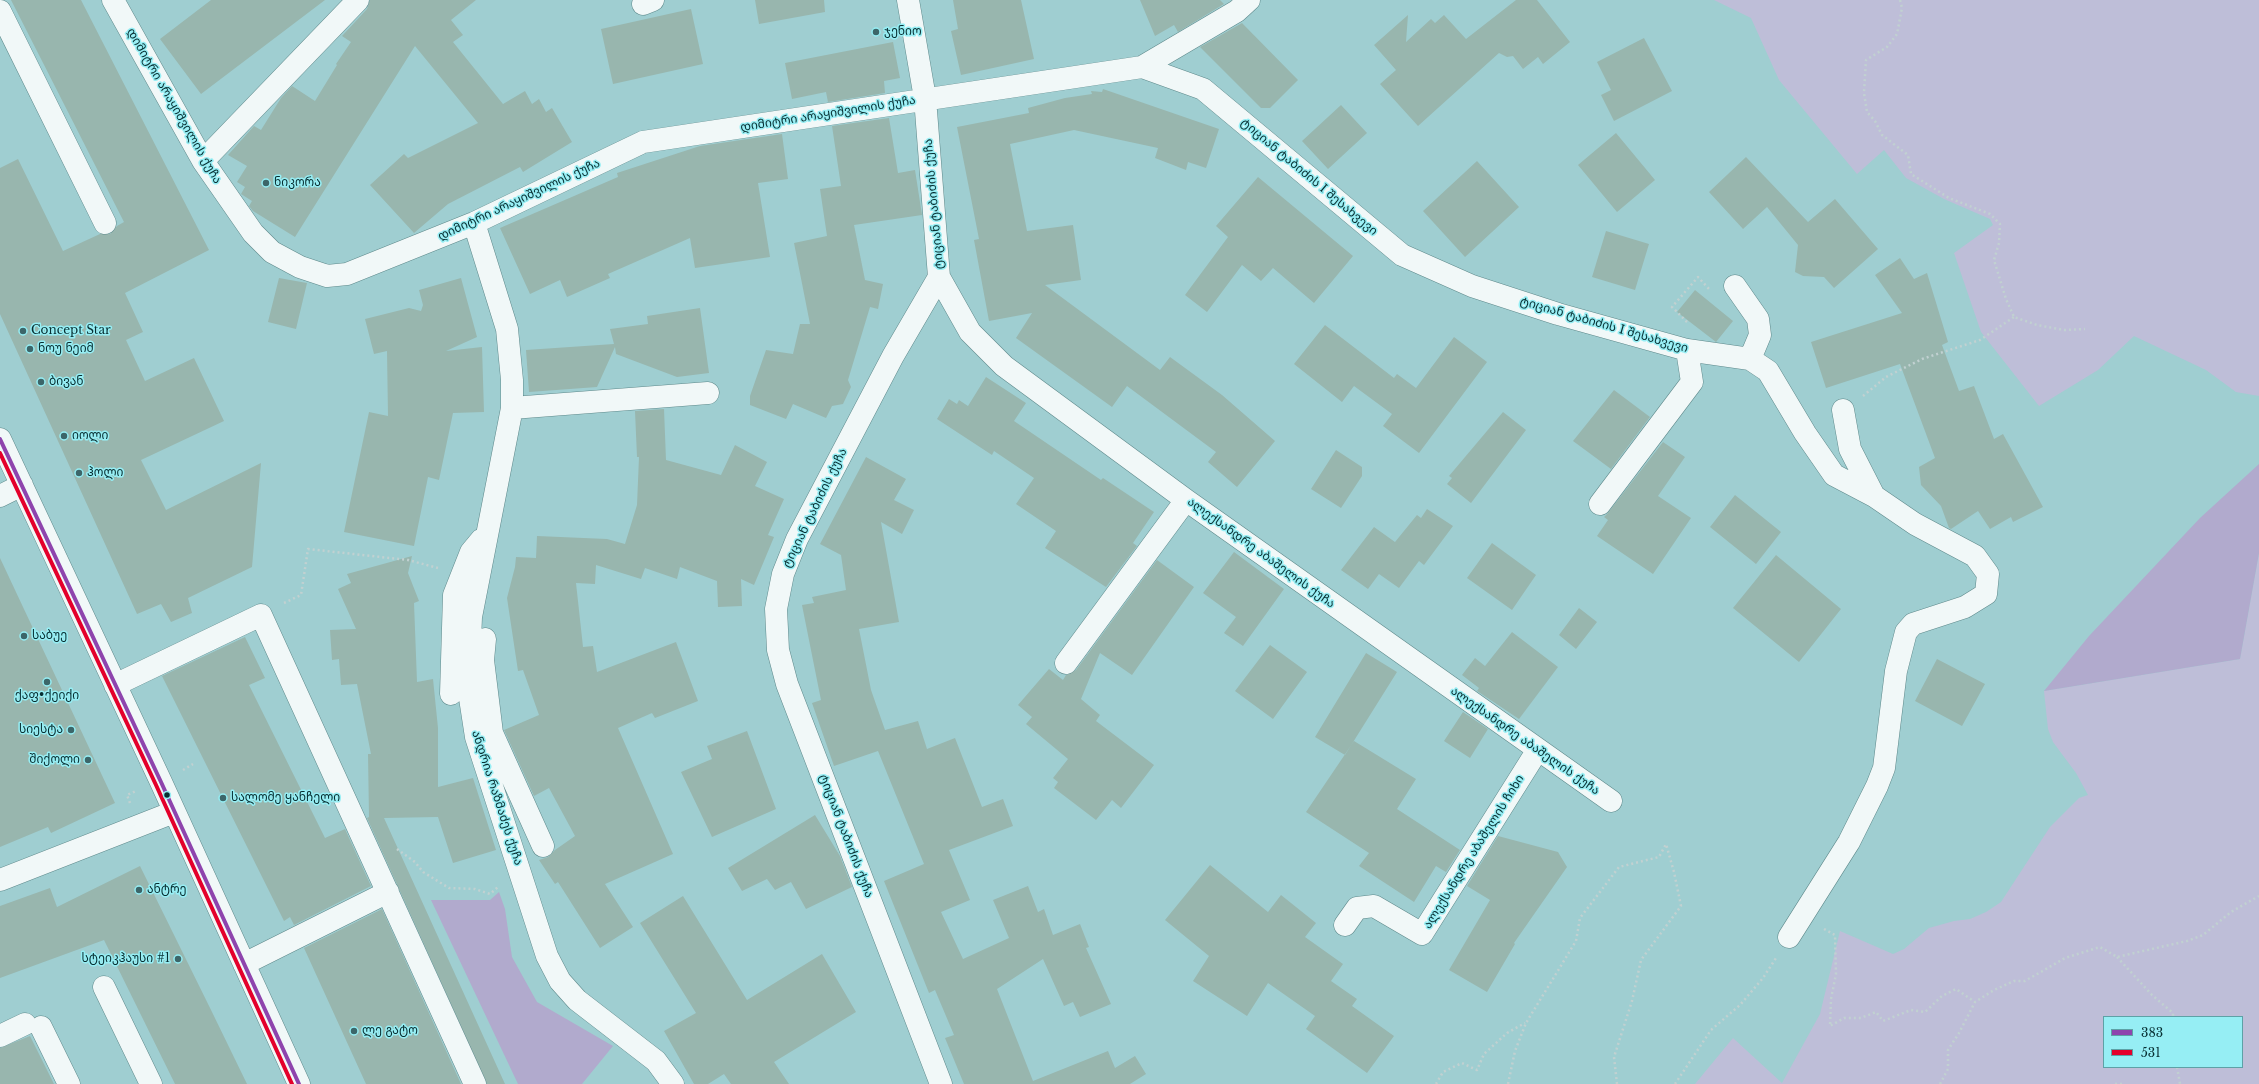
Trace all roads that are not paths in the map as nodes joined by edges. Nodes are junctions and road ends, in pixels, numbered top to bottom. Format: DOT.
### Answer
graph roads {
  1 [pos="113,0"];
  2 [pos="358,0"];
  3 [pos="908,0"];
  4 [pos="1249,0"];
  5 [pos="0,11"];
  6 [pos="1142,67"];
  7 [pos="925,98"];
  8 [pos="203,161"];
  9 [pos="105,223"];
  10 [pos="474,223"];
  11 [pos="940,277"];
  12 [pos="1735,286"];
  13 [pos="1687,350"];
  14 [pos="1750,359"];
  15 [pos="708,393"];
  16 [pos="512,408"];
  17 [pos="1843,410"];
  18 [pos="0,439"];
  19 [pos="22,485"];
  20 [pos="0,496"];
  21 [pos="1874,496"];
  22 [pos="1186,500"];
  23 [pos="1600,504"];
  24 [pos="488,532"];
  25 [pos="1066,664"];
  26 [pos="115,685"];
  27 [pos="451,694"];
  28 [pos="1537,751"];
  29 [pos="1610,801"];
  30 [pos="174,812"];
  31 [pos="543,846"];
  32 [pos="0,880"];
  33 [pos="388,892"];
  34 [pos="1345,925"];
  35 [pos="1788,937"];
  36 [pos="244,964"];
  37 [pos="104,987"];
  38 [pos="0,1036"];
  39 [pos="69,1084"];
  40 [pos="151,1084"];
  41 [pos="299,1084"];
  42 [pos="475,1084"];
  43 [pos="673,1084"];
  44 [pos="941,1084"];
  1 -- 8 [label="street, დიმიტრი არაყიშვილის ქუჩა"];
  2 -- 8 [label="street"];
  3 -- 7 [label="street, ტიციან ტაბიძის ქუჩა"];
  4 -- 6 [label="street, ტიციან ტაბიძის I შესახვევი"];
  5 -- 9 [label="street"];
  6 -- 7 [label="street, ტიციან ტაბიძის I შესახვევი"];
  6 -- 13 [label="street, ტიციან ტაბიძის I შესახვევი"];
  7 -- 10 [label="street, დიმიტრი არაყიშვილის ქუჩა"];
  7 -- 11 [label="street, ტიციან ტაბიძის ქუჩა"];
  8 -- 10 [label="street, დიმიტრი არაყიშვილის ქუჩა"];
  10 -- 16 [label="street, ანდრია რაზმაძეს ქუჩა"];
  11 -- 22 [label="street, ალექსანდრე აბაშელის ქუჩა"];
  11 -- 44 [label="street, ტიციან ტაბიძის ქუჩა"];
  12 -- 14 [label="street"];
  13 -- 14 [label="street, ტიციან ტაბიძის I შესახვევი"];
  13 -- 23 [label="street"];
  14 -- 21 [label="street, ტიციან ტაბიძის I შესახვევი"];
  15 -- 16 [label="street"];
  16 -- 24 [label="street, ანდრია რაზმაძეს ქუჩა"];
  17 -- 21 [label="street"];
  18 -- 19 [label="street"];
  19 -- 20 [label="street"];
  19 -- 26 [label="street"];
  21 -- 35 [label="street, ტიციან ტაბიძის I შესახვევი"];
  22 -- 25 [label="street"];
  22 -- 28 [label="street, ალექსანდრე აბაშელის ქუჩა"];
  24 -- 27 [label="street"];
  24 -- 31 [label="street"];
  24 -- 43 [label="street, ანდრია რაზმაძეს ქუჩა"];
  26 -- 30 [label="street"];
  26 -- 33 [label="street"];
  28 -- 29 [label="street, ალექსანდრე აბაშელის ქუჩა"];
  28 -- 34 [label="street, ალექსანდრე აბაშელის ჩიხი"];
  30 -- 32 [label="street"];
  30 -- 36 [label="street"];
  33 -- 36 [label="street"];
  33 -- 42 [label="street"];
  36 -- 41 [label="street"];
  37 -- 40 [label="street"];
  38 -- 39 [label="street"];
}
